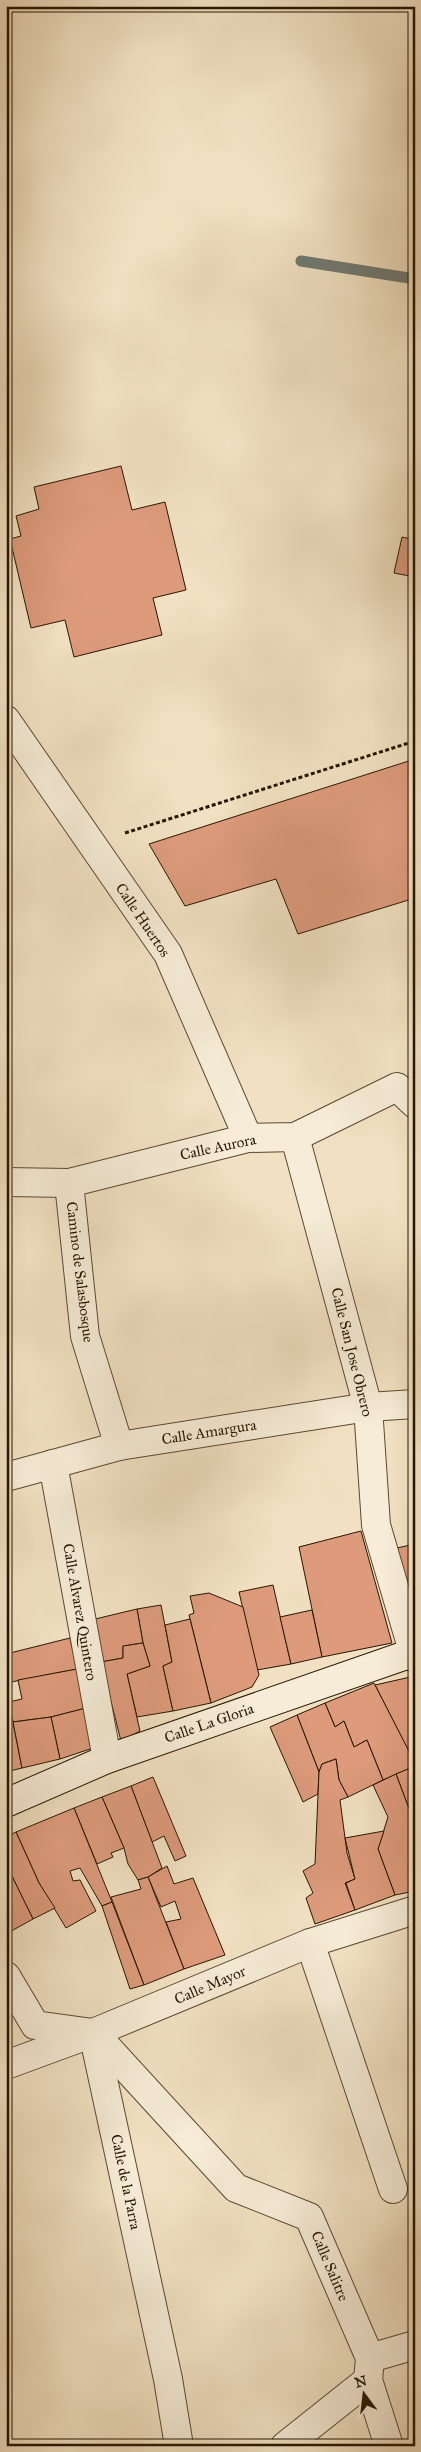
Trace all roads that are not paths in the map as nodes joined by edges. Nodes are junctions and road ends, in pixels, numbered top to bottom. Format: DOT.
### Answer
graph roads {
  1 [pos="6,720"];
  2 [pos="415,1104"];
  3 [pos="295,1137"];
  4 [pos="248,1138"];
  5 [pos="6,1182"];
  6 [pos="69,1183"];
  7 [pos="415,1404"];
  8 [pos="368,1407"];
  9 [pos="119,1446"];
  10 [pos="53,1464"];
  11 [pos="6,1477"];
  12 [pos="414,1654"];
  13 [pos="107,1759"];
  14 [pos="6,1803"];
  15 [pos="415,1910"];
  16 [pos="310,1943"];
  17 [pos="6,1976"];
  18 [pos="94,2033"];
  19 [pos="6,2065"];
  20 [pos="393,2189"];
  21 [pos="415,2345"];
  22 [pos="369,2369"];
  23 [pos="179,2446"];
  24 [pos="285,2446"];
  25 [pos="389,2446"];
  1 -- 4 [label="street, Calle Huertos"];
  2 -- 3 [label="street, Calle Aurora"];
  3 -- 4 [label="street, Calle Aurora"];
  3 -- 8 [label="street, Calle San Jose Obrero"];
  4 -- 6 [label="street, Calle Aurora"];
  5 -- 6 [label="street, Calle Aurora"];
  6 -- 9 [label="street, Camino de Salasbosque"];
  7 -- 8 [label="street, Calle Amargura"];
  8 -- 9 [label="street, Calle Amargura"];
  8 -- 12 [label="street, Calle San Jose Obrero"];
  9 -- 10 [label="street, Calle Amargura"];
  10 -- 11 [label="street, Calle Amargura"];
  10 -- 13 [label="street, Calle Alvarez Quintero"];
  12 -- 13 [label="street, Calle La Gloria"];
  13 -- 14 [label="street, Calle La Gloria"];
  15 -- 16 [label="street, Calle Mayor"];
  16 -- 18 [label="street, Calle Mayor"];
  16 -- 20 [label="street"];
  17 -- 18 [label="street"];
  18 -- 19 [label="street, Calle Mayor"];
  18 -- 22 [label="street, Calle Salitre"];
  18 -- 23 [label="street, Calle de la Parra"];
  21 -- 22 [label="street"];
  22 -- 24 [label="street"];
  22 -- 25 [label="street, Calle Salitre"];
}
